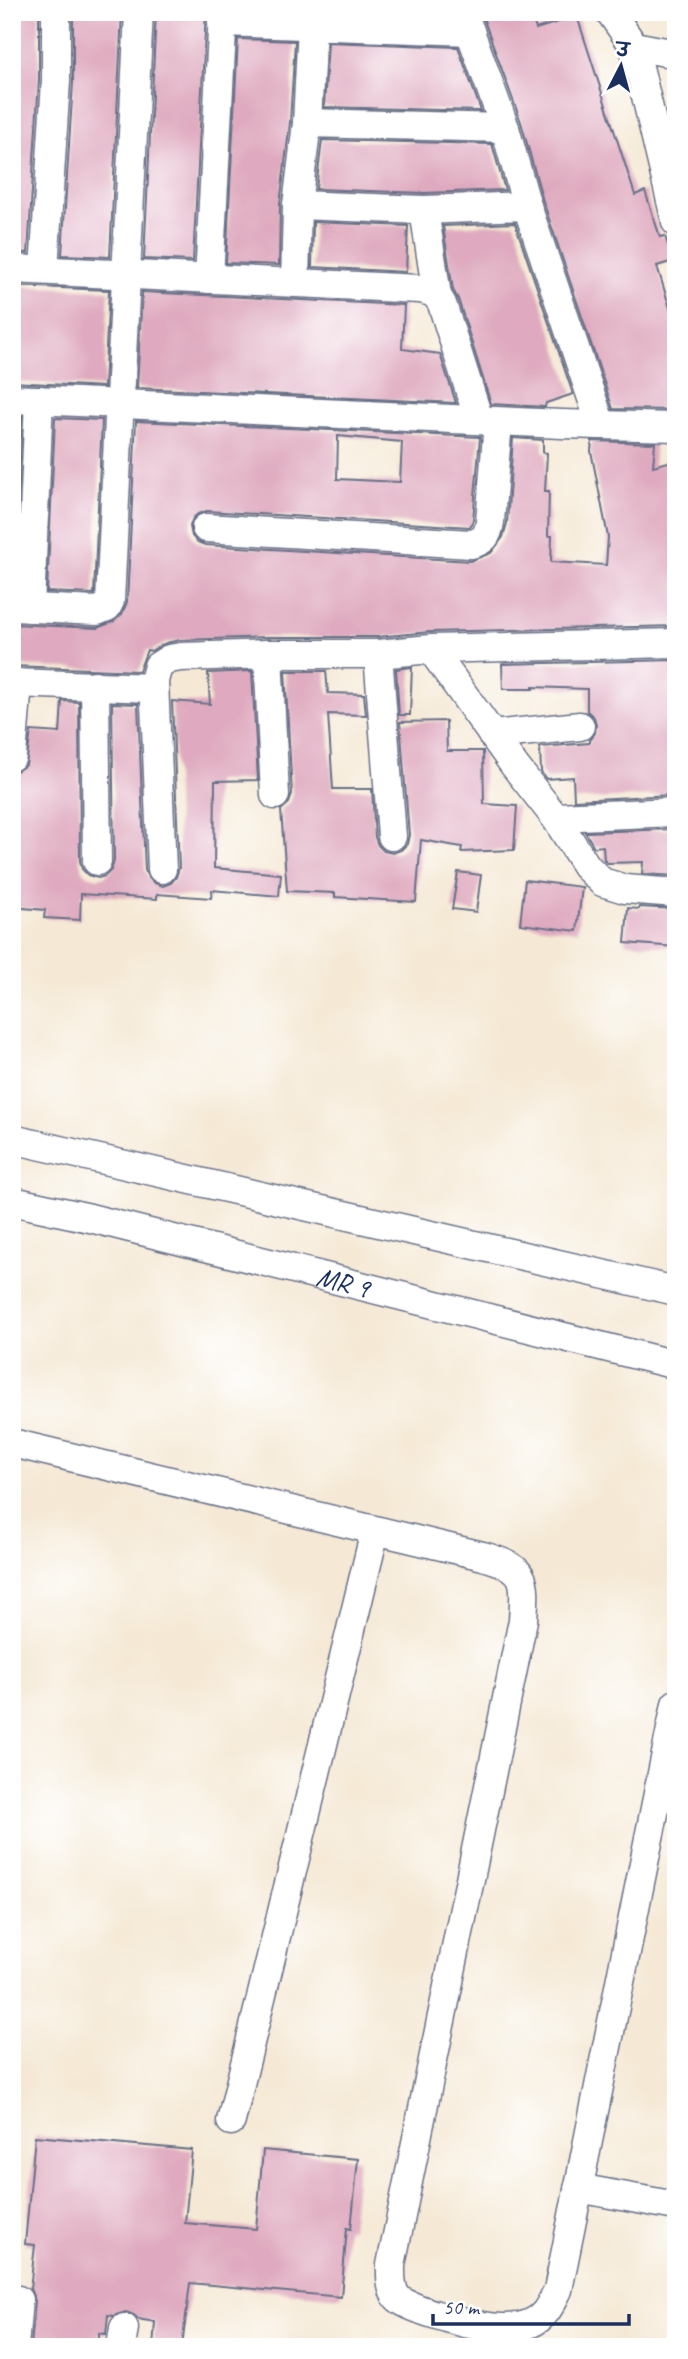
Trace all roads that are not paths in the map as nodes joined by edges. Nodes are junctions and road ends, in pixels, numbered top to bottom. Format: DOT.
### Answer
graph roads {
  1 [pos="56,12"];
  2 [pos="139,12"];
  3 [pos="610,12"];
  4 [pos="223,17"];
  5 [pos="466,22"];
  6 [pos="312,25"];
  7 [pos="634,46"];
  8 [pos="676,54"];
  9 [pos="307,123"];
  10 [pos="505,128"];
  11 [pos="298,205"];
  12 [pos="527,206"];
  13 [pos="424,210"];
  14 [pos="676,222"];
  15 [pos="12,269"];
  16 [pos="44,270"];
  17 [pos="124,275"];
  18 [pos="209,279"];
  19 [pos="295,283"];
  20 [pos="437,295"];
  21 [pos="25,399"];
  22 [pos="121,404"];
  23 [pos="488,421"];
  24 [pos="601,425"];
  25 [pos="676,426"];
  26 [pos="206,528"];
  27 [pos="21,608"];
  28 [pos="676,643"];
  29 [pos="431,649"];
  30 [pos="268,654"];
  31 [pos="378,654"];
  32 [pos="15,683"];
  33 [pos="95,685"];
  34 [pos="154,688"];
  35 [pos="580,726"];
  36 [pos="492,735"];
  37 [pos="12,757"];
  38 [pos="275,796"];
  39 [pos="676,812"];
  40 [pos="555,817"];
  41 [pos="392,836"];
  42 [pos="97,861"];
  43 [pos="162,869"];
  44 [pos="676,893"];
  45 [pos="12,1139"];
  46 [pos="12,1201"];
  47 [pos="676,1291"];
  48 [pos="676,1365"];
  49 [pos="12,1443"];
  50 [pos="375,1531"];
  51 [pos="676,1704"];
  52 [pos="230,2122"];
  53 [pos="578,2188"];
  54 [pos="676,2206"];
  55 [pos="18,2300"];
  56 [pos="14,2347"];
  1 -- 16 [label="street"];
  2 -- 17 [label="street"];
  3 -- 7 [label="street"];
  4 -- 6 [label="street"];
  4 -- 18 [label="street"];
  5 -- 6 [label="street"];
  5 -- 10 [label="street"];
  6 -- 9 [label="street"];
  7 -- 8 [label="street"];
  7 -- 14 [label="street"];
  9 -- 10 [label="street"];
  9 -- 11 [label="street"];
  10 -- 12 [label="street"];
  11 -- 13 [label="street"];
  11 -- 19 [label="street"];
  12 -- 13 [label="street"];
  12 -- 24 [label="street"];
  13 -- 20 [label="street"];
  15 -- 16 [label="street"];
  16 -- 17 [label="street"];
  17 -- 18 [label="street"];
  17 -- 22 [label="street"];
  18 -- 19 [label="street"];
  19 -- 20 [label="street"];
  20 -- 23 [label="street"];
  21 -- 22 [label="street"];
  21 -- 27 [label="street"];
  22 -- 23 [label="street"];
  22 -- 27 [label="street"];
  23 -- 24 [label="street"];
  23 -- 26 [label="street"];
  24 -- 25 [label="street"];
  28 -- 29 [label="street"];
  29 -- 31 [label="street"];
  29 -- 36 [label="street"];
  30 -- 31 [label="street"];
  30 -- 34 [label="street"];
  30 -- 38 [label="street"];
  31 -- 41 [label="street"];
  32 -- 33 [label="street"];
  32 -- 37 [label="street"];
  33 -- 34 [label="street"];
  33 -- 42 [label="street"];
  34 -- 43 [label="street"];
  35 -- 36 [label="street"];
  36 -- 40 [label="street"];
  39 -- 40 [label="street"];
  40 -- 44 [label="street"];
  45 -- 47 [label="street"];
  46 -- 48 [label="street, MR 9"];
  49 -- 50 [label="street"];
  50 -- 52 [label="street"];
  50 -- 53 [label="street"];
  51 -- 53 [label="street"];
  53 -- 54 [label="street"];
  55 -- 56 [label="street"];
}
